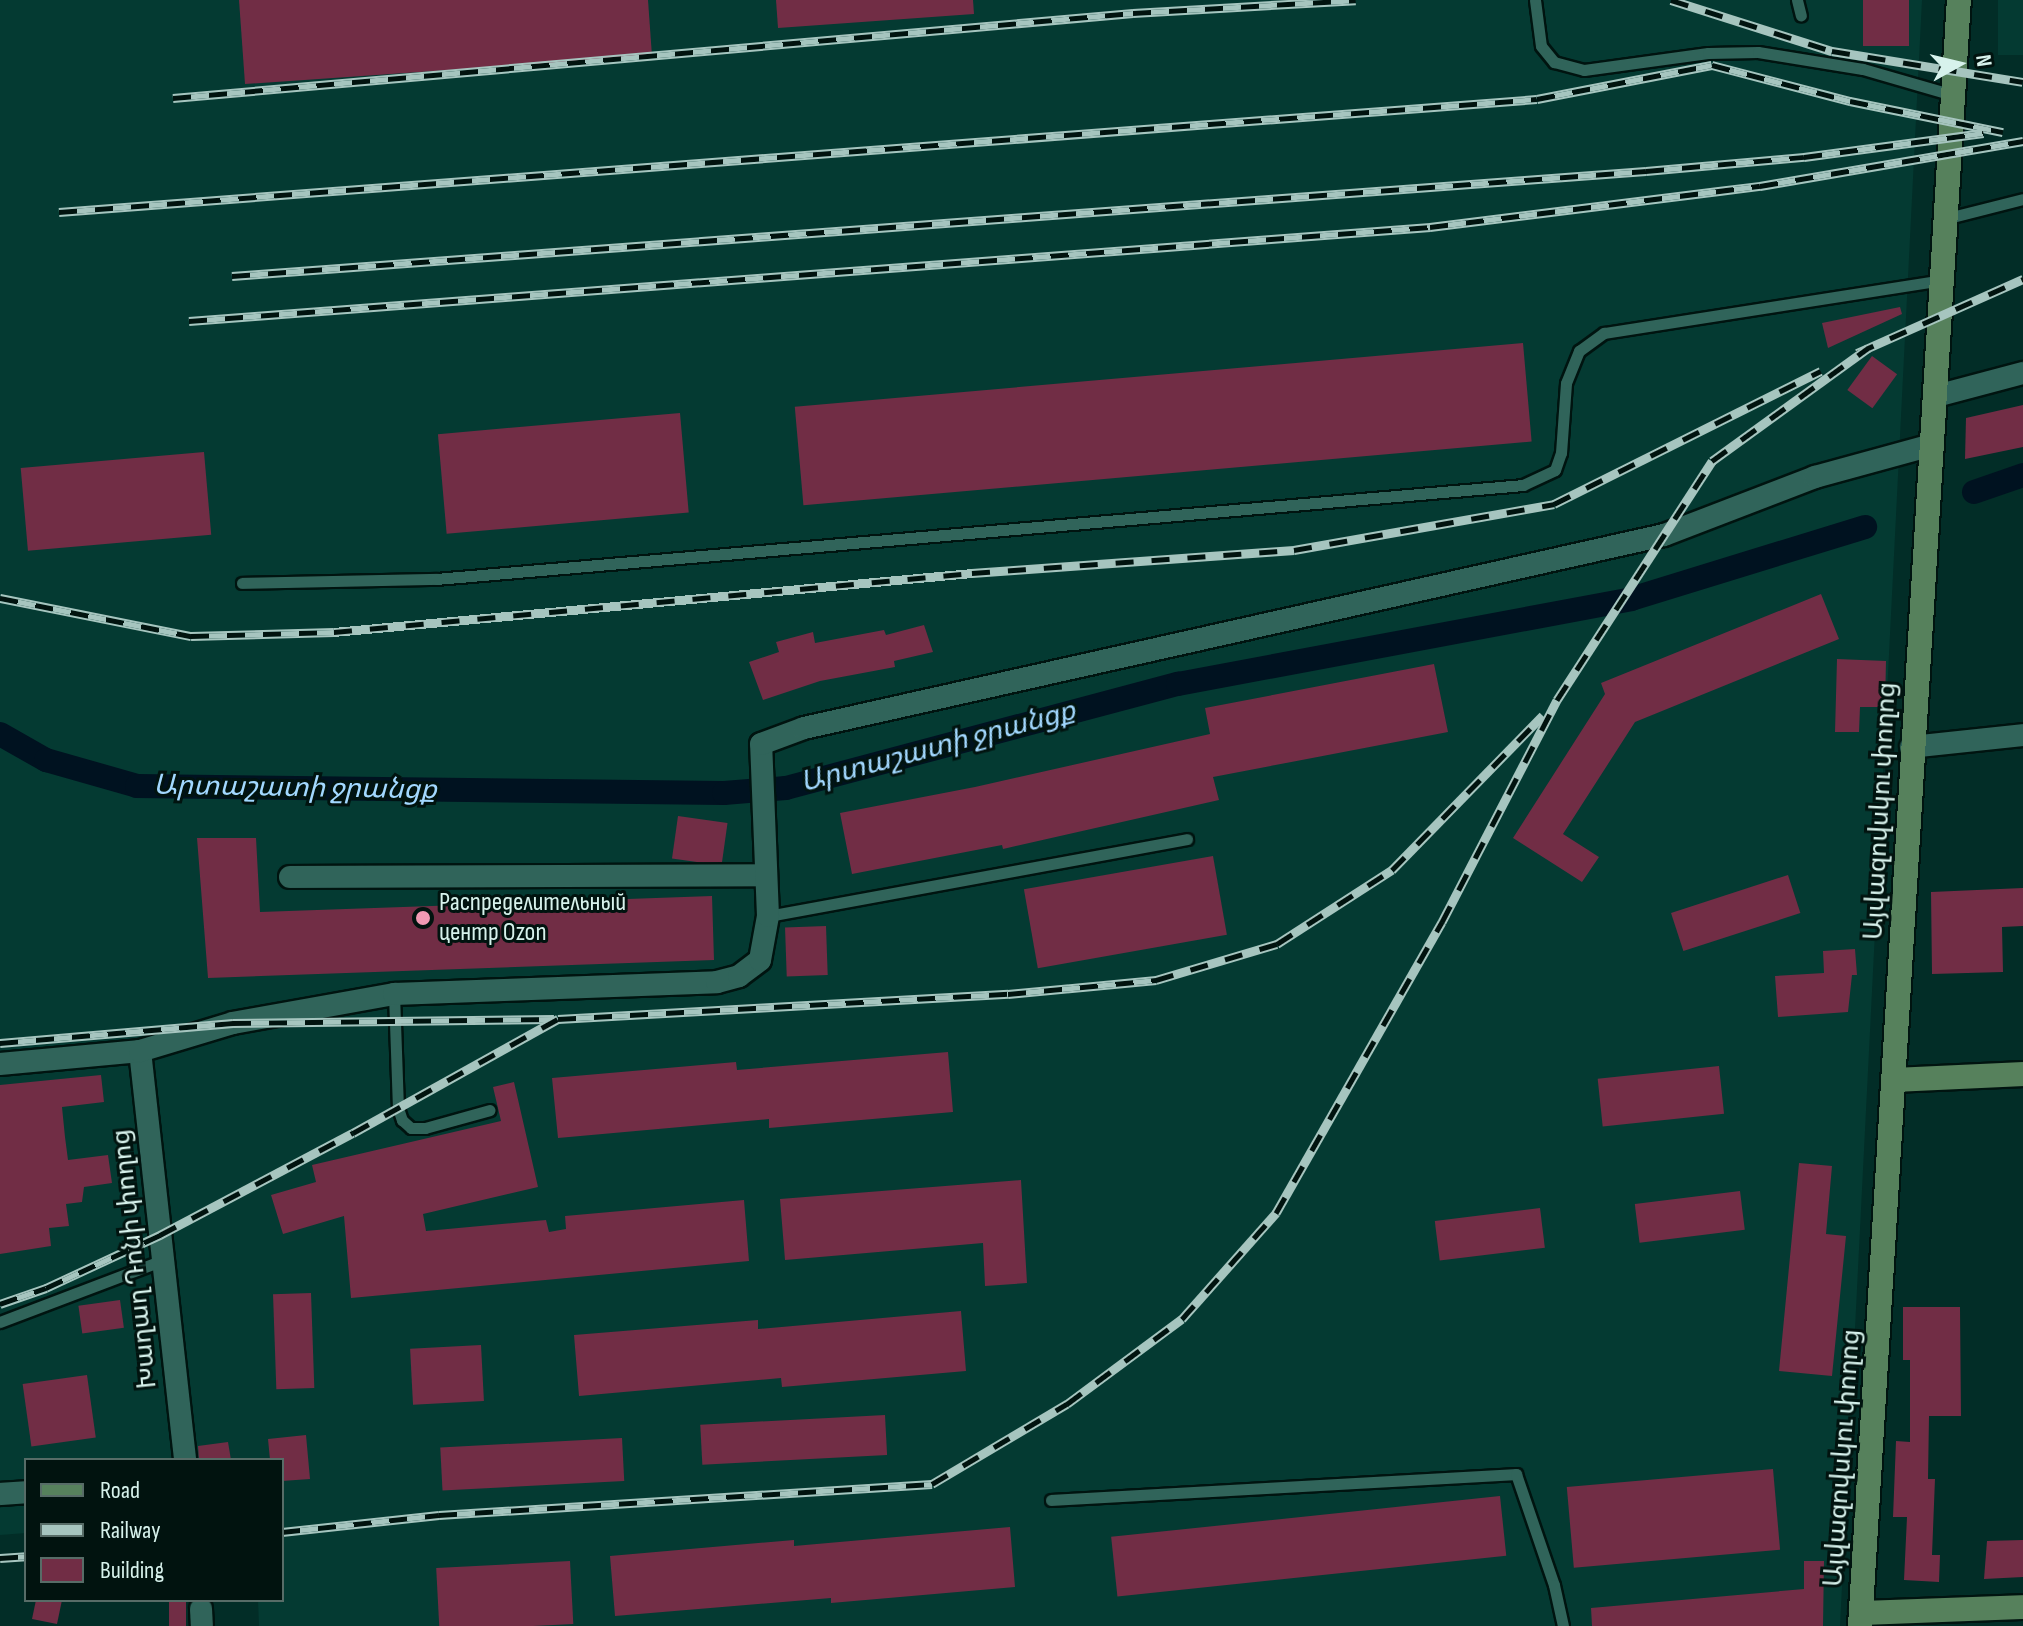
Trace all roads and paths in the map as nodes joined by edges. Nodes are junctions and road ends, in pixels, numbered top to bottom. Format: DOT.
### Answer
graph roads {
  1 [pos="1535,0"];
  2 [pos="1797,0"];
  3 [pos="1959,0"];
  4 [pos="1801,16"];
  5 [pos="1953,95"];
  6 [pos="2023,199"];
  7 [pos="1948,218"];
  8 [pos="1944,280"];
  9 [pos="2023,373"];
  10 [pos="1936,396"];
  11 [pos="1932,445"];
  12 [pos="242,583"];
  13 [pos="2023,735"];
  14 [pos="1911,747"];
  15 [pos="1187,839"];
  16 [pos="765,875"];
  17 [pos="290,877"];
  18 [pos="768,916"];
  19 [pos="394,994"];
  20 [pos="140,1051"];
  21 [pos="0,1064"];
  22 [pos="2023,1074"];
  23 [pos="1895,1080"];
  24 [pos="490,1110"];
  25 [pos="163,1260"];
  26 [pos="0,1322"];
  27 [pos="185,1458"];
  28 [pos="24,1492"];
  29 [pos="0,1494"];
  30 [pos="1051,1500"];
  31 [pos="2023,1607"];
  32 [pos="1861,1619"];
  33 [pos="1563,1626"];
  1 -- 5 [label="lane"];
  2 -- 4 [label="lane"];
  3 -- 5 [label="main road, Այվազովսկու փողոց"];
  5 -- 7 [label="main road, Այվազովսկու փողոց"];
  6 -- 7 [label="lane"];
  7 -- 8 [label="main road, Այվազովսկու փողոց"];
  8 -- 10 [label="main road, Այվազովսկու փողոց"];
  8 -- 12 [label="lane"];
  9 -- 10 [label="street"];
  10 -- 11 [label="main road, Այվազովսկու փողոց"];
  11 -- 14 [label="main road, Այվազովսկու փողոց"];
  11 -- 16 [label="street"];
  13 -- 14 [label="street"];
  14 -- 23 [label="main road, Այվազովսկու փողոց"];
  15 -- 18 [label="lane"];
  16 -- 17 [label="street"];
  16 -- 18 [label="street"];
  18 -- 19 [label="street"];
  19 -- 20 [label="street"];
  19 -- 24 [label="lane"];
  20 -- 21 [label="street"];
  20 -- 25 [label="street, Խաղաղ Դոնի փողոց"];
  22 -- 23 [label="main road"];
  23 -- 32 [label="main road, Այվազովսկու փողոց"];
  25 -- 26 [label="lane"];
  25 -- 27 [label="street, Խաղաղ Դոնի փողոց"];
  28 -- 29 [label="street"];
  30 -- 33 [label="lane"];
  31 -- 32 [label="main road"];
}
